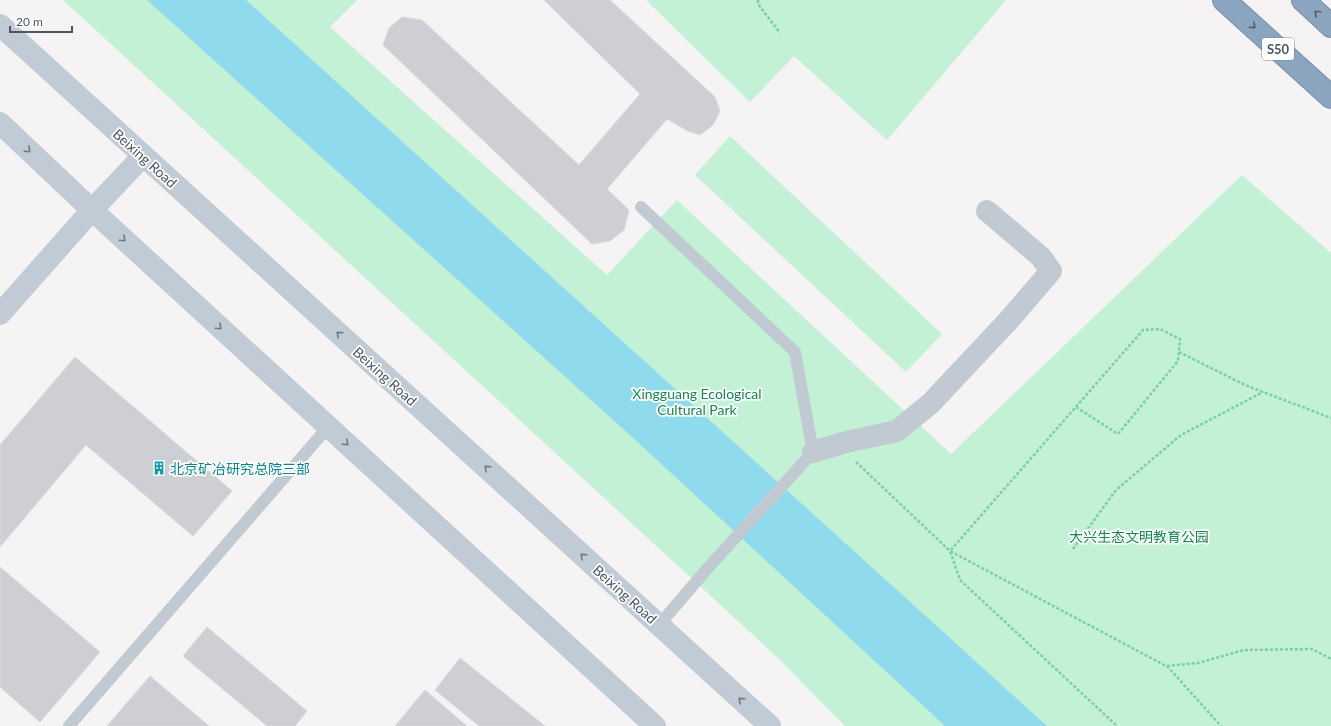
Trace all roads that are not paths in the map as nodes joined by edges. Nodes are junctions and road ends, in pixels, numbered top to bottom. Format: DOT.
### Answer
graph roads {
  1 [pos="1224,0"];
  2 [pos="1303,0"];
  3 [pos="0,25"];
  4 [pos="1331,26"];
  5 [pos="1331,97"];
  6 [pos="0,123"];
  7 [pos="143,156"];
  8 [pos="640,208"];
  9 [pos="92,210"];
  10 [pos="987,211"];
  11 [pos="0,314"];
  12 [pos="328,427"];
  13 [pos="814,452"];
  14 [pos="659,625"];
  15 [pos="69,726"];
  16 [pos="655,726"];
  17 [pos="770,726"];
  1 -- 5 [label="highway, S50, one-way"];
  4 -- 2 [label="highway, one-way"];
  3 -- 7 [label="main road, Beixing Road"];
  6 -- 9 [label="main road, one-way"];
  7 -- 9 [label="main road"];
  14 -- 7 [label="main road, Beixing Road, one-way"];
  8 -- 13 [label="lane"];
  9 -- 11 [label="main road"];
  9 -- 12 [label="main road, one-way"];
  10 -- 13 [label="street"];
  12 -- 15 [label="lane"];
  12 -- 16 [label="main road, one-way"];
  13 -- 14 [label="lane"];
  17 -- 14 [label="main road, Beixing Road, one-way"];
}
